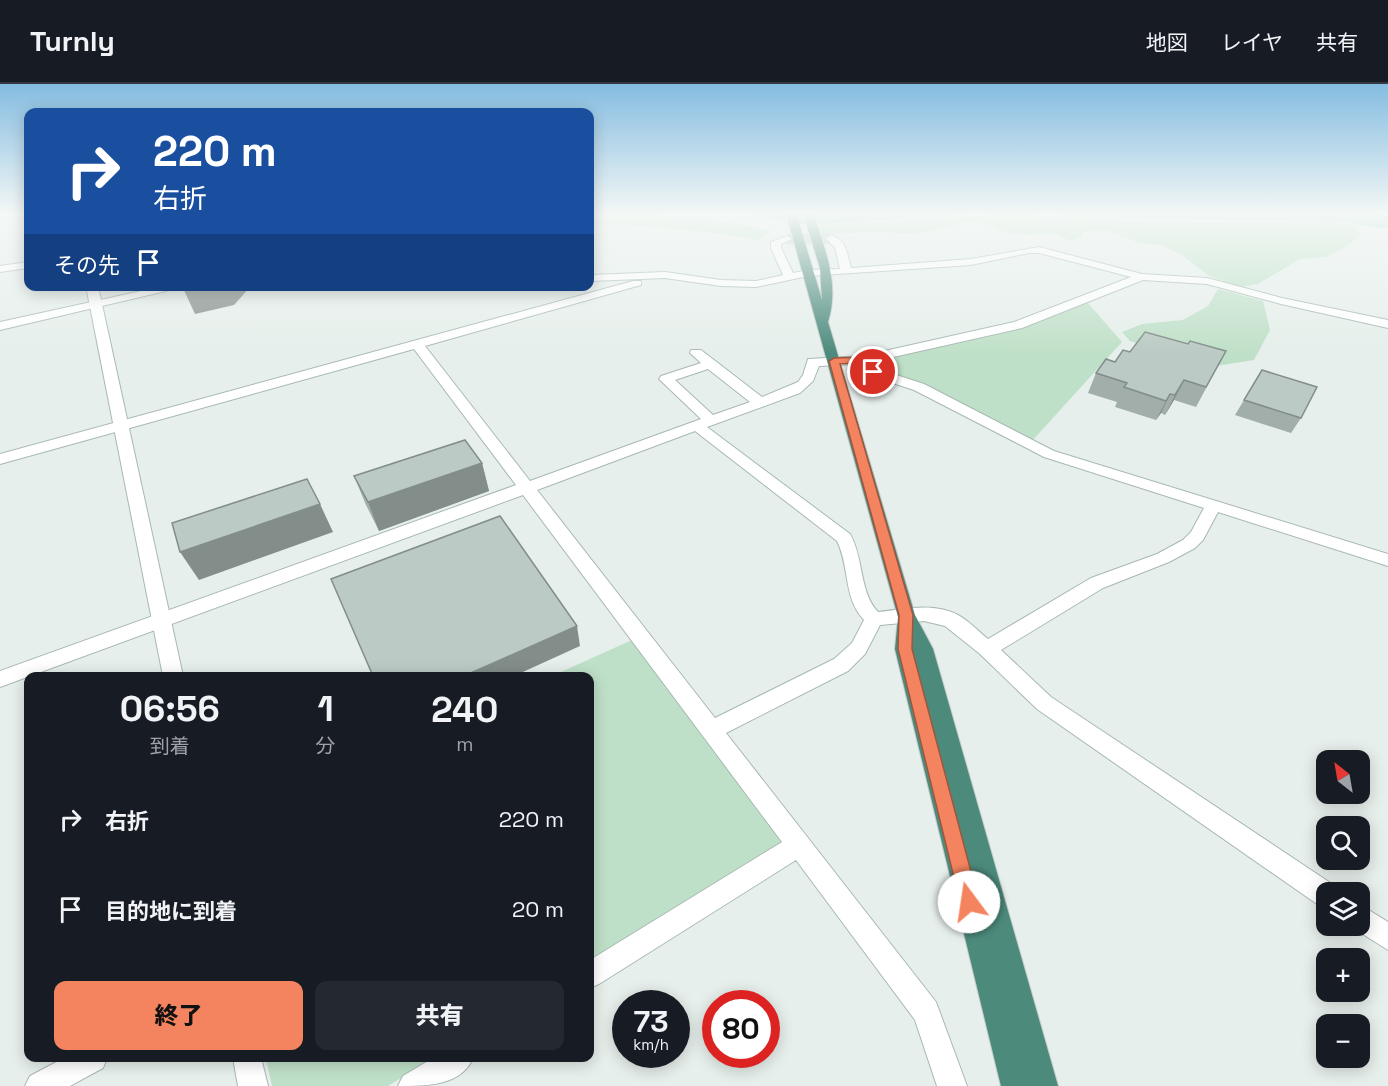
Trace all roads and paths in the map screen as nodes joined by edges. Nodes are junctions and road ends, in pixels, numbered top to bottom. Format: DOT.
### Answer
graph roads {
  1 [pos="781,260"];
  2 [pos="802,260"];
  3 [pos="822,260"];
  4 [pos="844,260"];
  5 [pos="982,260"];
  6 [pos="1076,260"];
  7 [pos="24,266"];
  8 [pos="0,269"];
  9 [pos="846,272"];
  10 [pos="808,273"];
  11 [pos="826,273"];
  12 [pos="665,275"];
  13 [pos="789,276"];
  14 [pos="1142,277"];
  15 [pos="594,278"];
  16 [pos="93,291"];
  17 [pos="159,291"];
  18 [pos="96,305"];
  19 [pos="822,323"];
  20 [pos="1388,324"];
  21 [pos="0,326"];
  22 [pos="418,345"];
  23 [pos="696,353"];
  24 [pos="861,360"];
  25 [pos="834,361"];
  26 [pos="710,364"];
  27 [pos="760,403"];
  28 [pos="705,423"];
  29 [pos="122,426"];
  30 [pos="0,459"];
  31 [pos="528,489"];
  32 [pos="1213,507"];
  33 [pos="1388,560"];
  34 [pos="906,615"];
  35 [pos="874,620"];
  36 [pos="162,621"];
  37 [pos="987,649"];
  38 [pos="171,672"];
  39 [pos="0,679"];
  40 [pos="711,730"];
  41 [pos="798,845"];
  42 [pos="1316,888"];
  43 [pos="1370,925"];
  44 [pos="1388,937"];
  45 [pos="594,972"];
  46 [pos="85,1062"];
  47 [pos="249,1062"];
  48 [pos="452,1062"];
  49 [pos="40,1086"];
  50 [pos="253,1086"];
  51 [pos="413,1086"];
  52 [pos="951,1086"];
  53 [pos="1016,1086"];
  54 [pos="1043,1086"];
  1 -- 13 [label="street"];
  2 -- 10 [label="highway"];
  3 -- 11 [label="highway"];
  4 -- 9 [label="street"];
  5 -- 9 [label="street"];
  6 -- 14 [label="street"];
  7 -- 8 [label="street"];
  9 -- 11 [label="street"];
  10 -- 11 [label="street"];
  10 -- 13 [label="street"];
  10 -- 19 [label="highway"];
  11 -- 19 [label="highway"];
  12 -- 13 [label="street"];
  12 -- 15 [label="street"];
  12 -- 22 [label="street"];
  14 -- 20 [label="street"];
  14 -- 24 [label="street"];
  16 -- 18 [label="street"];
  17 -- 18 [label="street"];
  18 -- 21 [label="street"];
  18 -- 29 [label="street"];
  19 -- 25 [label="highway"];
  22 -- 29 [label="street"];
  22 -- 31 [label="street"];
  23 -- 26 [label="street"];
  24 -- 25 [label="street"];
  24 -- 32 [label="street"];
  25 -- 27 [label="street"];
  25 -- 34 [label="highway"];
  26 -- 27 [label="street"];
  26 -- 28 [label="street"];
  27 -- 28 [label="street"];
  28 -- 31 [label="street"];
  28 -- 35 [label="street"];
  29 -- 30 [label="street"];
  29 -- 36 [label="street"];
  31 -- 36 [label="street"];
  31 -- 40 [label="street"];
  32 -- 33 [label="street"];
  32 -- 37 [label="street"];
  34 -- 35 [label="street"];
  34 -- 37 [label="street"];
  34 -- 53 [label="highway"];
  34 -- 54 [label="highway"];
  35 -- 40 [label="street"];
  36 -- 38 [label="street"];
  36 -- 39 [label="street"];
  37 -- 42 [label="street"];
  40 -- 41 [label="street"];
  41 -- 45 [label="street"];
  41 -- 52 [label="street"];
  43 -- 44 [label="street"];
  46 -- 49 [label="street"];
  47 -- 50 [label="street"];
  48 -- 51 [label="street"];
}
